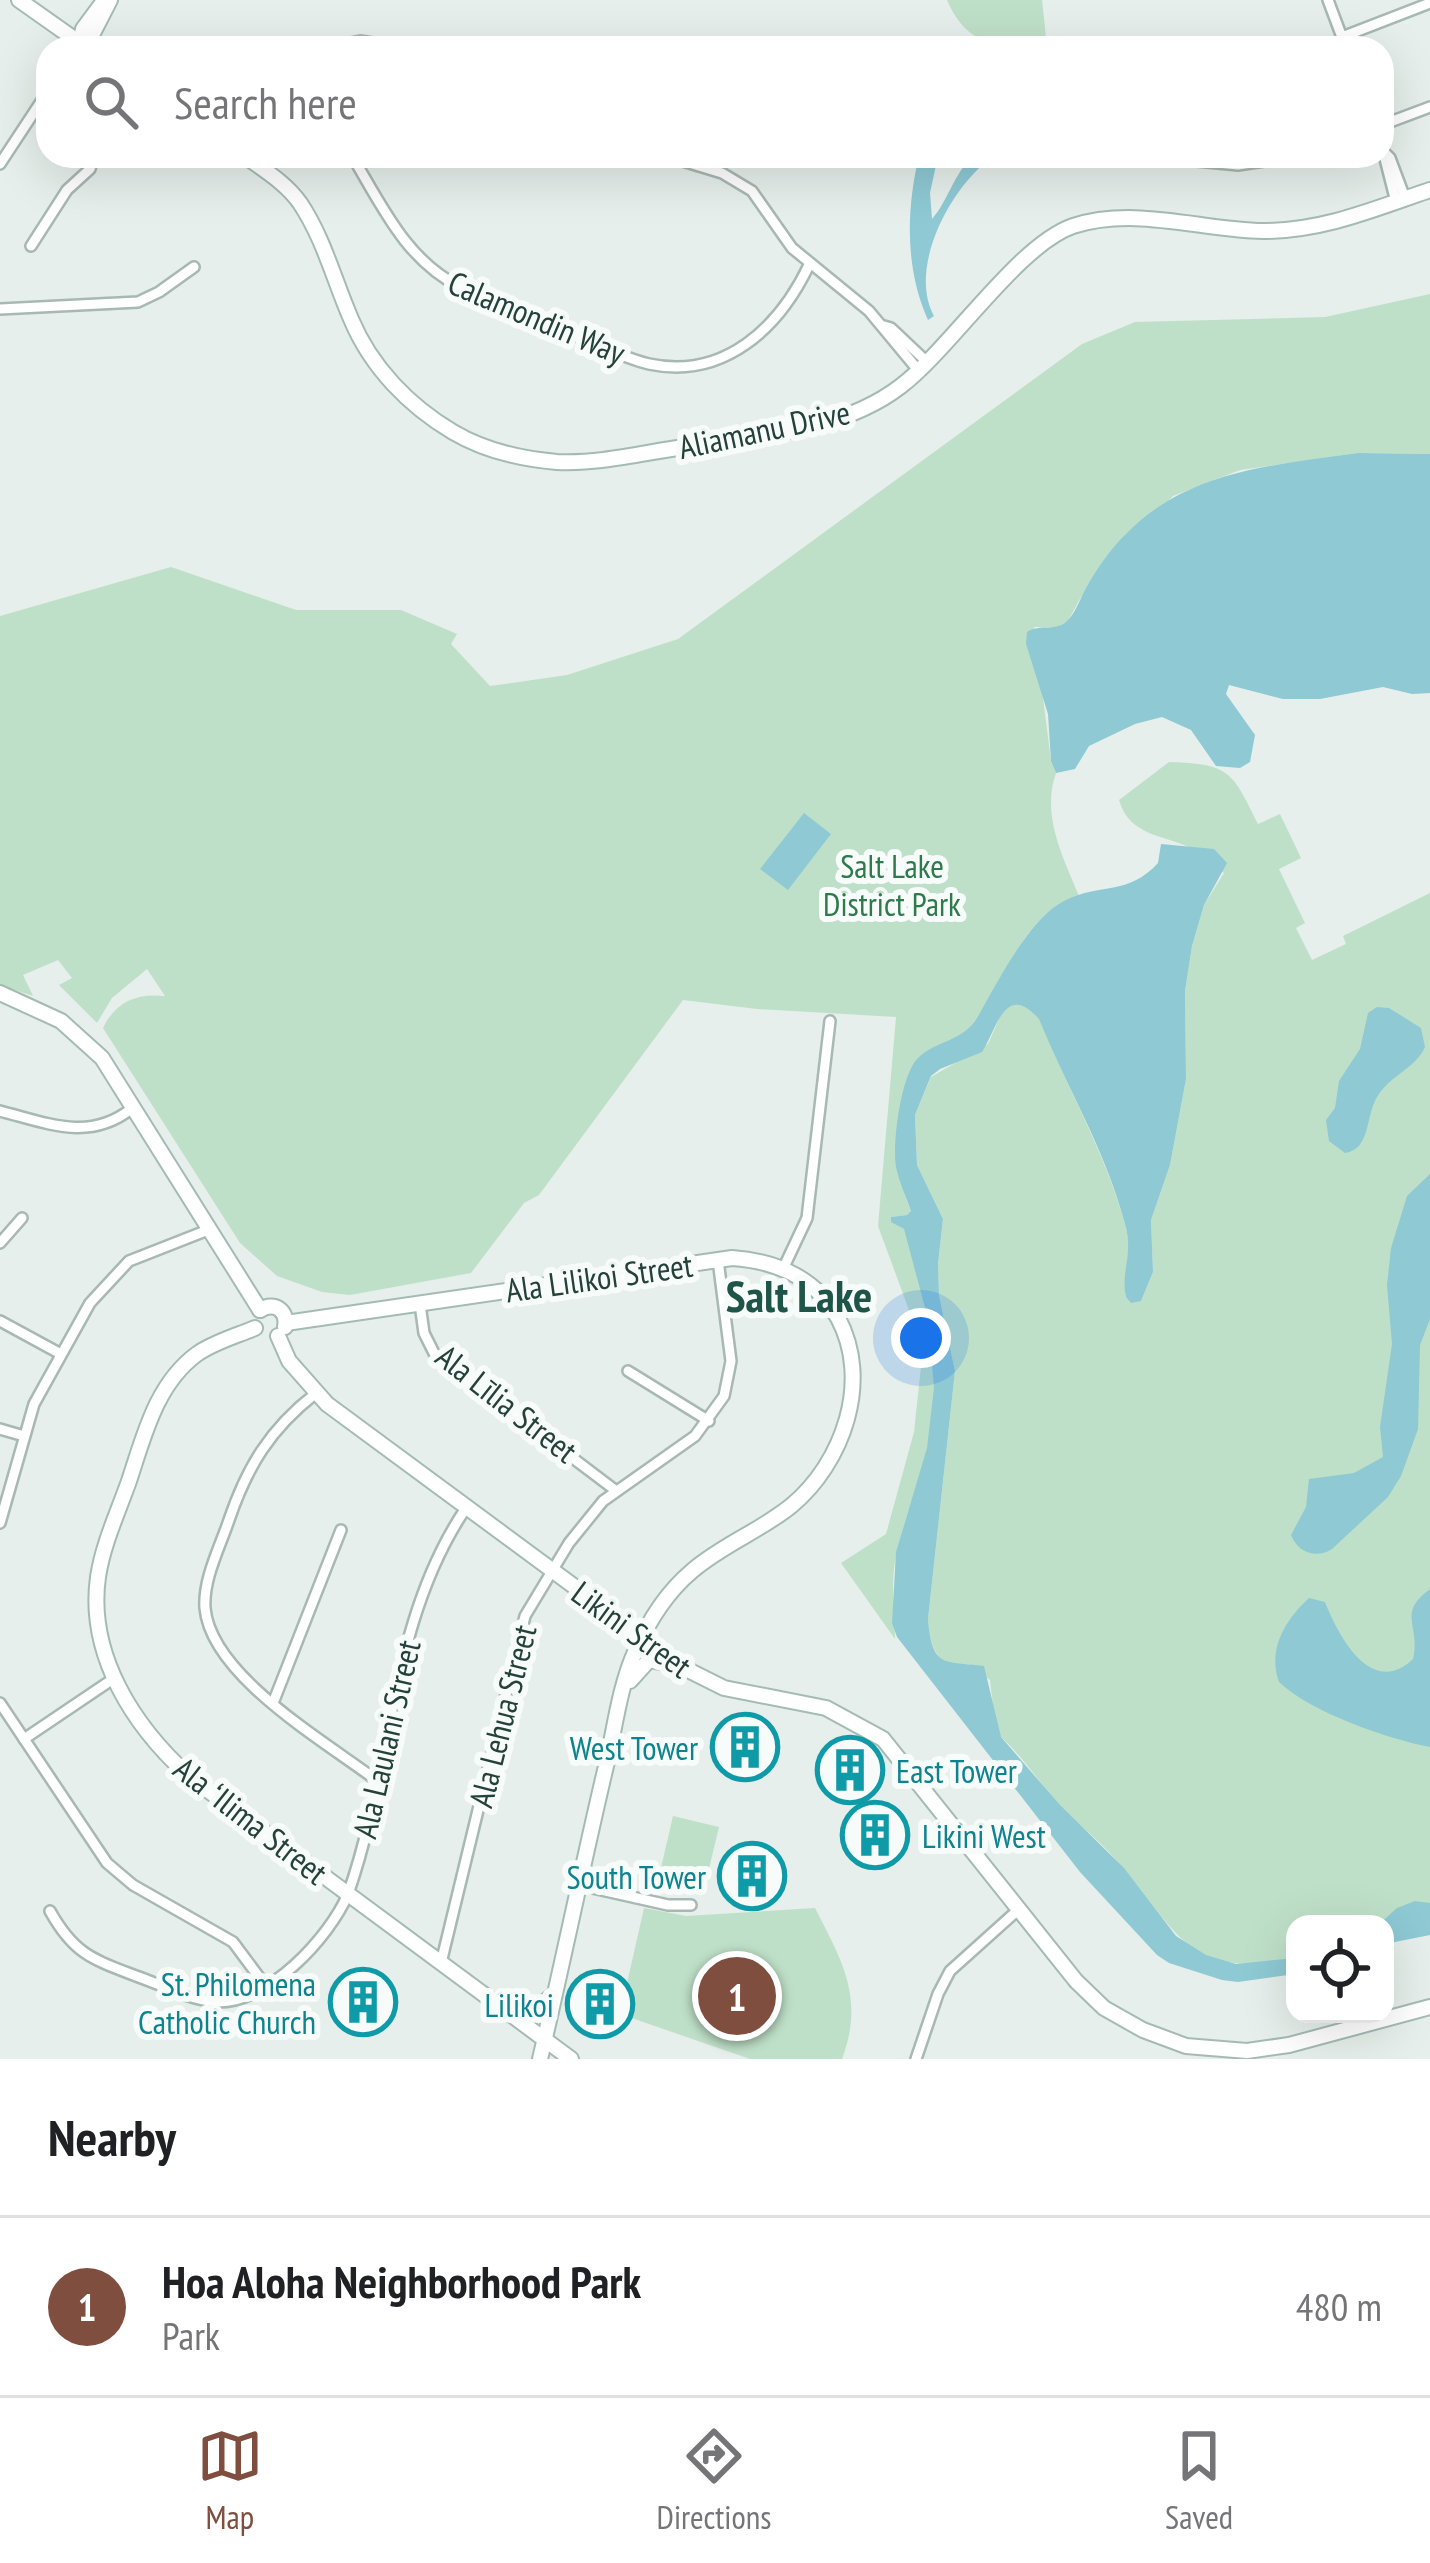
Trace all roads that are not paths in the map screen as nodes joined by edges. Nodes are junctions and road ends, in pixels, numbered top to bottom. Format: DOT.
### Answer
graph roads {
  1 [pos="19,0"];
  2 [pos="109,0"];
  3 [pos="1328,0"];
  4 [pos="1429,2"];
  5 [pos="68,36"];
  6 [pos="82,36"];
  7 [pos="1342,36"];
  8 [pos="1357,36"];
  9 [pos="1430,107"];
  10 [pos="36,118"];
  11 [pos="1394,120"];
  12 [pos="0,164"];
  13 [pos="90,168"];
  14 [pos="258,168"];
  15 [pos="359,168"];
  16 [pos="706,168"];
  17 [pos="1393,168"];
  18 [pos="1430,190"];
  19 [pos="1401,200"];
  20 [pos="32,246"];
  21 [pos="809,266"];
  22 [pos="194,267"];
  23 [pos="0,309"];
  24 [pos="923,366"];
  25 [pos="0,993"];
  26 [pos="830,1021"];
  27 [pos="131,1109"];
  28 [pos="0,1112"];
  29 [pos="22,1218"];
  30 [pos="208,1230"];
  31 [pos="0,1243"];
  32 [pos="718,1260"];
  33 [pos="783,1269"];
  34 [pos="420,1304"];
  35 [pos="260,1310"];
  36 [pos="0,1321"];
  37 [pos="255,1328"];
  38 [pos="282,1329"];
  39 [pos="59,1353"];
  40 [pos="628,1371"];
  41 [pos="315,1394"];
  42 [pos="709,1421"];
  43 [pos="0,1429"];
  44 [pos="24,1436"];
  45 [pos="615,1490"];
  46 [pos="466,1508"];
  47 [pos="0,1523"];
  48 [pos="341,1530"];
  49 [pos="550,1571"];
  50 [pos="643,1636"];
  51 [pos="686,1669"];
  52 [pos="113,1679"];
  53 [pos="622,1690"];
  54 [pos="0,1703"];
  55 [pos="273,1703"];
  56 [pos="24,1739"];
  57 [pos="376,1780"];
  58 [pos="579,1885"];
  59 [pos="348,1894"];
  60 [pos="692,1905"];
  61 [pos="1019,1910"];
  62 [pos="50,1911"];
  63 [pos="441,1963"];
  64 [pos="265,1985"];
  65 [pos="553,1993"];
  66 [pos="1430,2007"];
  67 [pos="504,2008"];
  68 [pos="545,2038"];
  69 [pos="540,2059"];
  70 [pos="571,2059"];
  71 [pos="916,2059"];
  1 -- 5 [label="street"];
  2 -- 6 [label="street"];
  3 -- 7 [label="street"];
  4 -- 8 [label="street"];
  9 -- 11 [label="street"];
  10 -- 12 [label="street"];
  13 -- 20 [label="street"];
  14 -- 24 [label="street, Aliamanu Drive"];
  15 -- 21 [label="street, Calamondin Way"];
  16 -- 21 [label="street"];
  17 -- 19 [label="street"];
  18 -- 19 [label="street, Aliamanu Drive"];
  19 -- 24 [label="street, Aliamanu Drive"];
  21 -- 24 [label="street"];
  22 -- 23 [label="street"];
  25 -- 27 [label="street"];
  26 -- 33 [label="street"];
  27 -- 28 [label="street"];
  27 -- 30 [label="street"];
  29 -- 31 [label="street"];
  30 -- 35 [label="street"];
  30 -- 39 [label="street"];
  32 -- 33 [label="street, Ala Lilikoi Street"];
  32 -- 34 [label="street, Ala Lilikoi Street"];
  32 -- 42 [label="street, Ala Lehua Street"];
  33 -- 50 [label="street, Ala Lilikoi Street"];
  34 -- 38 [label="street, Ala Lilikoi Street"];
  34 -- 45 [label="street, Ala Līlia Street"];
  35 -- 37 [label="street"];
  35 -- 38 [label="street"];
  36 -- 39 [label="street"];
  37 -- 38 [label="street"];
  37 -- 52 [label="street, Ala ʻIlima Street"];
  38 -- 41 [label="street, Likini Street"];
  39 -- 44 [label="street"];
  40 -- 42 [label="street"];
  41 -- 46 [label="street, Likini Street"];
  41 -- 55 [label="street"];
  42 -- 45 [label="street, Ala Lehua Street"];
  43 -- 44 [label="street"];
  44 -- 47 [label="street"];
  45 -- 49 [label="street, Ala Lehua Street"];
  46 -- 49 [label="street, Likini Street"];
  46 -- 57 [label="street, Ala Laulani Street"];
  48 -- 55 [label="street"];
  49 -- 50 [label="street, Likini Street"];
  49 -- 63 [label="street, Ala Lehua Street"];
  50 -- 51 [label="street, Likini Street"];
  50 -- 53 [label="street, Ala Lilikoi Street"];
  51 -- 53 [label="street"];
  51 -- 61 [label="street, Likini Street"];
  52 -- 56 [label="street"];
  52 -- 59 [label="street, Ala ʻIlima Street"];
  53 -- 58 [label="street, Ala Lilikoi Street"];
  54 -- 56 [label="street"];
  55 -- 57 [label="street"];
  56 -- 64 [label="street"];
  57 -- 59 [label="street, Ala Laulani Street"];
  58 -- 60 [label="street"];
  58 -- 65 [label="street, Ala Lilikoi Street"];
  59 -- 63 [label="street, Ala ʻIlima Street"];
  59 -- 64 [label="street, Ala Laulani Street"];
  61 -- 66 [label="street, Likini Street"];
  61 -- 71 [label="street"];
  62 -- 64 [label="street, Ala Laulani Street"];
  63 -- 67 [label="street, Ala ʻIlima Street"];
  65 -- 67 [label="street"];
  65 -- 68 [label="street, Ala Lilikoi Street"];
  67 -- 68 [label="street, Ala ʻIlima Street"];
  68 -- 69 [label="street, Ala Lilikoi Street"];
  68 -- 70 [label="street, Ala ʻIlima Street"];
}
